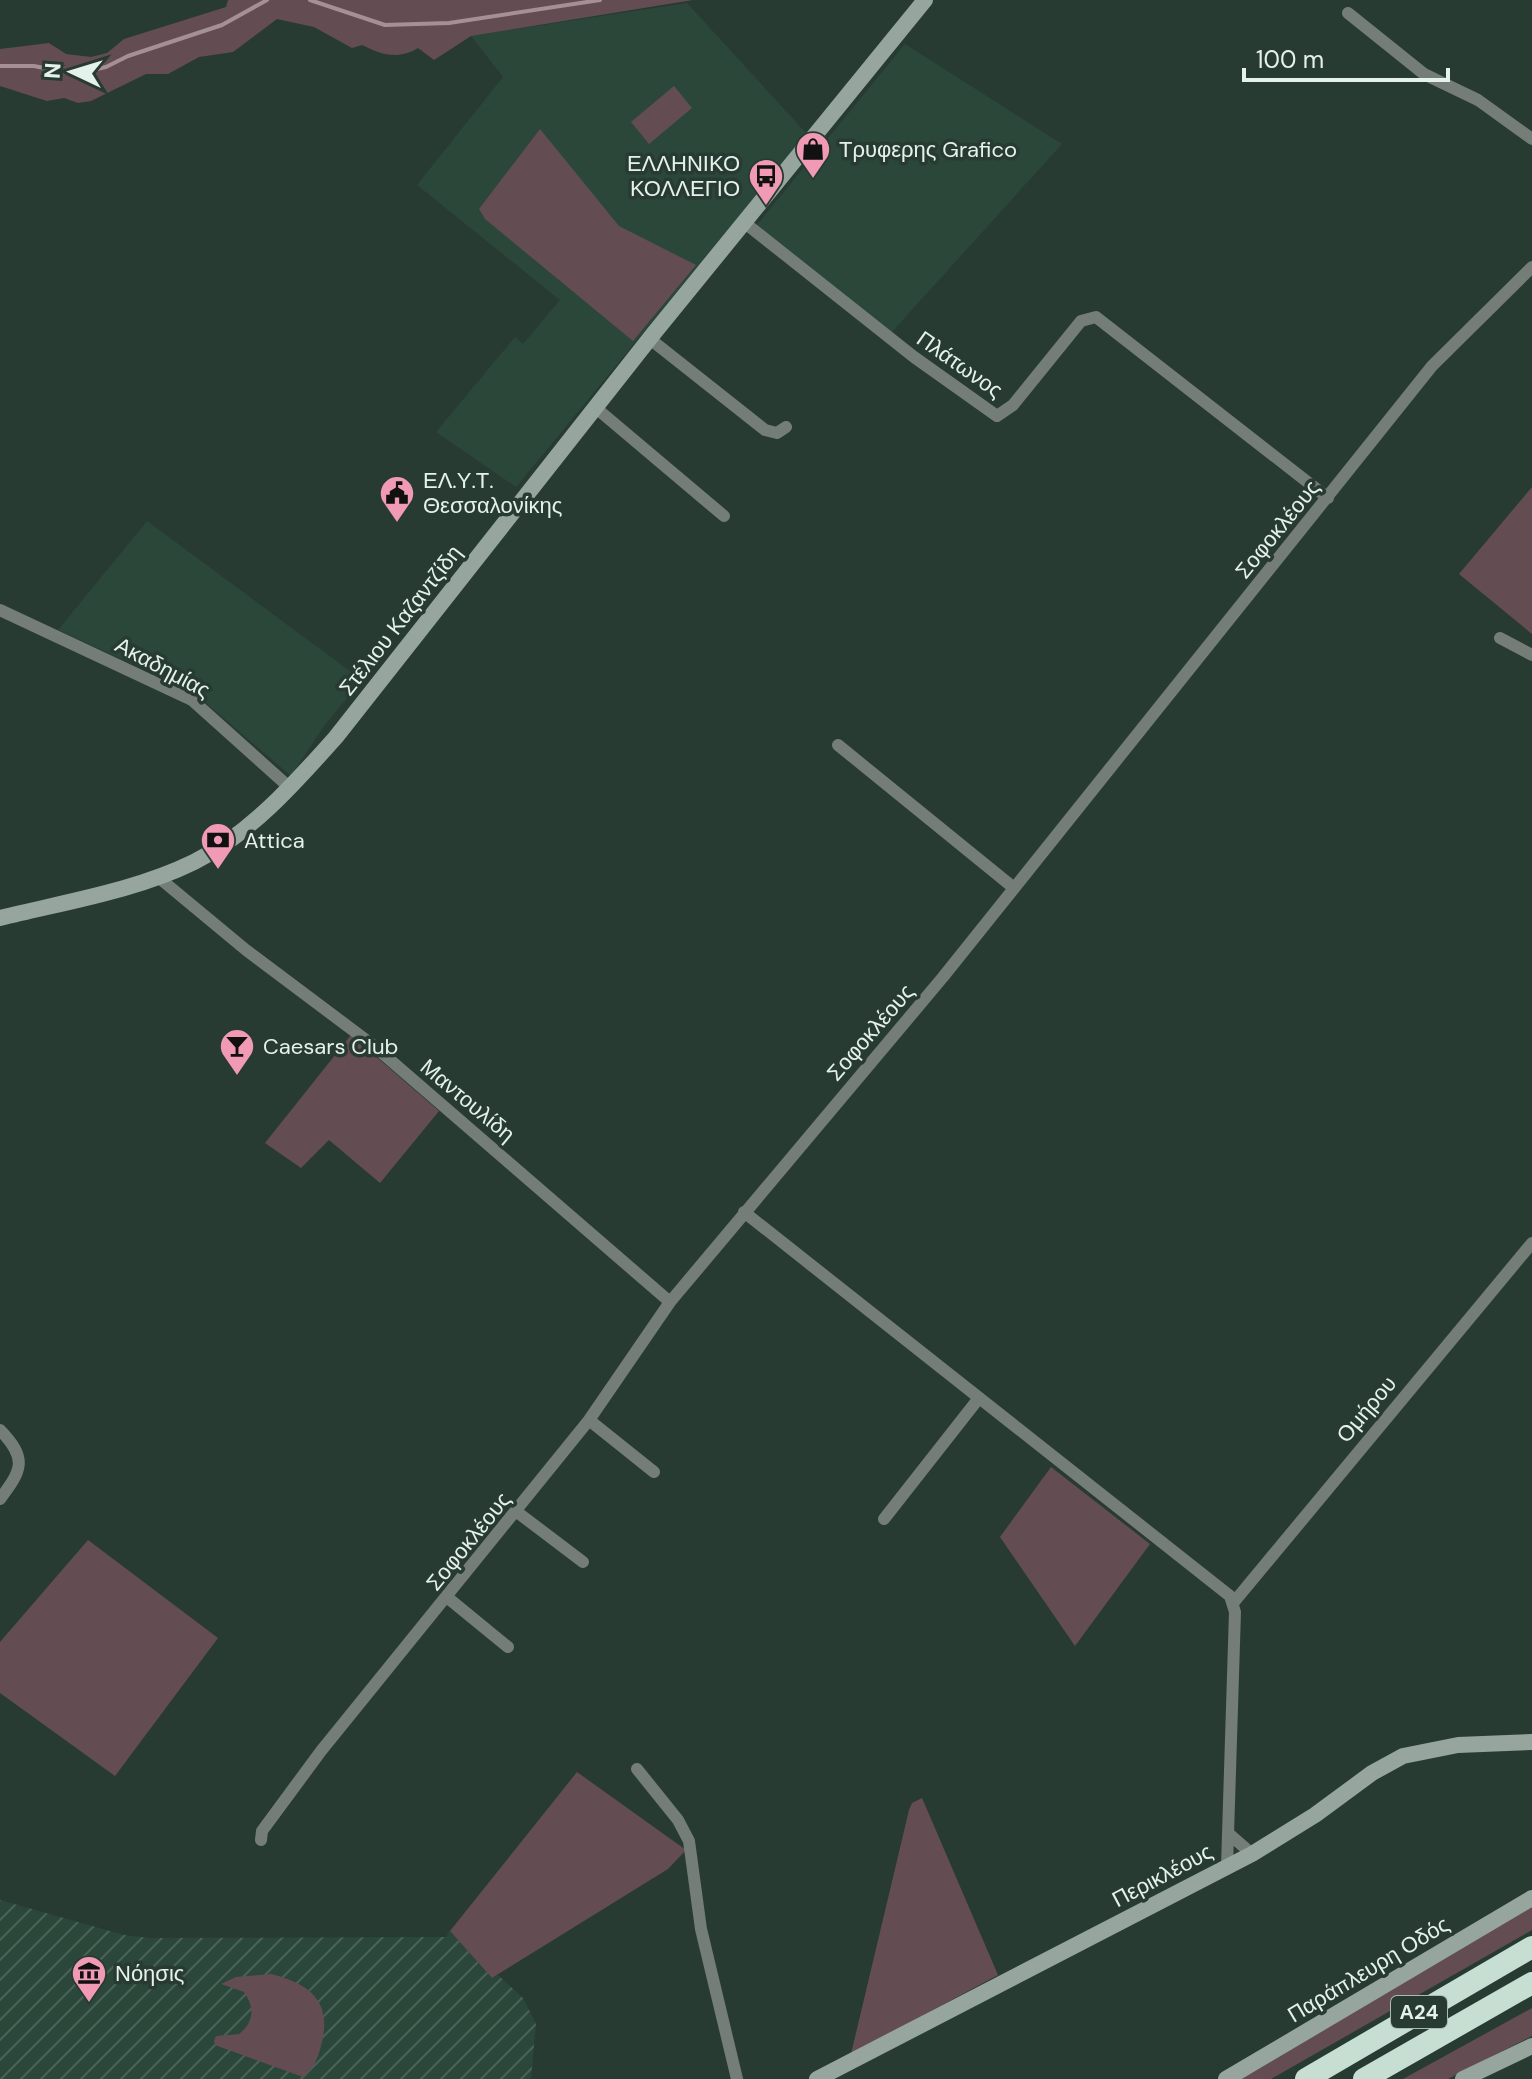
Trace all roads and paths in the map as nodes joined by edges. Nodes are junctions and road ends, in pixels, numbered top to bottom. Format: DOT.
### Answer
graph roads {
  1 [pos="925,0"];
  2 [pos="1348,13"];
  3 [pos="1532,139"];
  4 [pos="745,223"];
  5 [pos="1532,267"];
  6 [pos="650,339"];
  7 [pos="596,408"];
  8 [pos="786,427"];
  9 [pos="1328,498"];
  10 [pos="724,516"];
  11 [pos="0,610"];
  12 [pos="1500,638"];
  13 [pos="1532,655"];
  14 [pos="838,745"];
  15 [pos="289,787"];
  16 [pos="158,877"];
  17 [pos="1014,888"];
  18 [pos="0,918"];
  19 [pos="744,1212"];
  20 [pos="1532,1243"];
  21 [pos="670,1302"];
  22 [pos="979,1398"];
  23 [pos="589,1420"];
  24 [pos="0,1430"];
  25 [pos="654,1472"];
  26 [pos="0,1499"];
  27 [pos="517,1512"];
  28 [pos="884,1519"];
  29 [pos="583,1562"];
  30 [pos="448,1598"];
  31 [pos="1234,1602"];
  32 [pos="508,1647"];
  33 [pos="1532,1742"];
  34 [pos="637,1769"];
  35 [pos="1228,1833"];
  36 [pos="261,1840"];
  37 [pos="1252,1854"];
  38 [pos="1227,1866"];
  39 [pos="1532,1898"];
  40 [pos="1532,1940"];
  41 [pos="1532,1947"];
  42 [pos="1477,1977"];
  43 [pos="1532,1983"];
  44 [pos="1437,2037"];
  45 [pos="1532,2046"];
  46 [pos="737,2079"];
  47 [pos="817,2079"];
  48 [pos="1226,2079"];
  49 [pos="1306,2079"];
  50 [pos="1364,2079"];
  51 [pos="1386,2079"];
  52 [pos="1463,2079"];
  1 -- 4 [label="main road, Στέλιου Καζαντζίδη"];
  2 -- 3 [label="street"];
  4 -- 6 [label="main road, Στέλιου Καζαντζίδη"];
  4 -- 9 [label="street, Πλάτωνος"];
  5 -- 9 [label="street, Σοφοκλέους"];
  6 -- 7 [label="main road, Στέλιου Καζαντζίδη"];
  6 -- 8 [label="street"];
  7 -- 10 [label="street"];
  7 -- 15 [label="main road, Στέλιου Καζαντζίδη"];
  9 -- 17 [label="street, Σοφοκλέους"];
  11 -- 15 [label="street, Ακαδημίας"];
  12 -- 13 [label="street"];
  14 -- 17 [label="street"];
  15 -- 16 [label="main road, Στέλιου Καζαντζίδη"];
  16 -- 18 [label="main road, Στέλιου Καζαντζίδη"];
  16 -- 21 [label="street, Μαντουλίδη"];
  17 -- 19 [label="street, Σοφοκλέους"];
  19 -- 21 [label="street, Σοφοκλέους"];
  19 -- 22 [label="street"];
  20 -- 31 [label="street, Ομήρου"];
  21 -- 23 [label="street, Σοφοκλέους"];
  22 -- 28 [label="street"];
  22 -- 31 [label="street"];
  23 -- 25 [label="street"];
  23 -- 27 [label="street, Σοφοκλέους"];
  24 -- 26 [label="street"];
  27 -- 29 [label="street"];
  27 -- 30 [label="street, Σοφοκλέους"];
  30 -- 32 [label="street"];
  30 -- 36 [label="street, Σοφοκλέους"];
  31 -- 35 [label="street"];
  33 -- 37 [label="main road, Περικλέους"];
  34 -- 46 [label="street"];
  35 -- 37 [label="street"];
  35 -- 38 [label="street"];
  37 -- 38 [label="main road, Περικλέους"];
  38 -- 47 [label="main road, Περικλέους"];
  39 -- 48 [label="main road, Παράπλευρη Οδός"];
  40 -- 42 [label="highway"];
  41 -- 42 [label="highway, Α24"];
  42 -- 49 [label="highway, Α24"];
  43 -- 44 [label="highway, Α24"];
  44 -- 50 [label="highway, Α24"];
  44 -- 51 [label="highway"];
  45 -- 52 [label="main road"];
}
